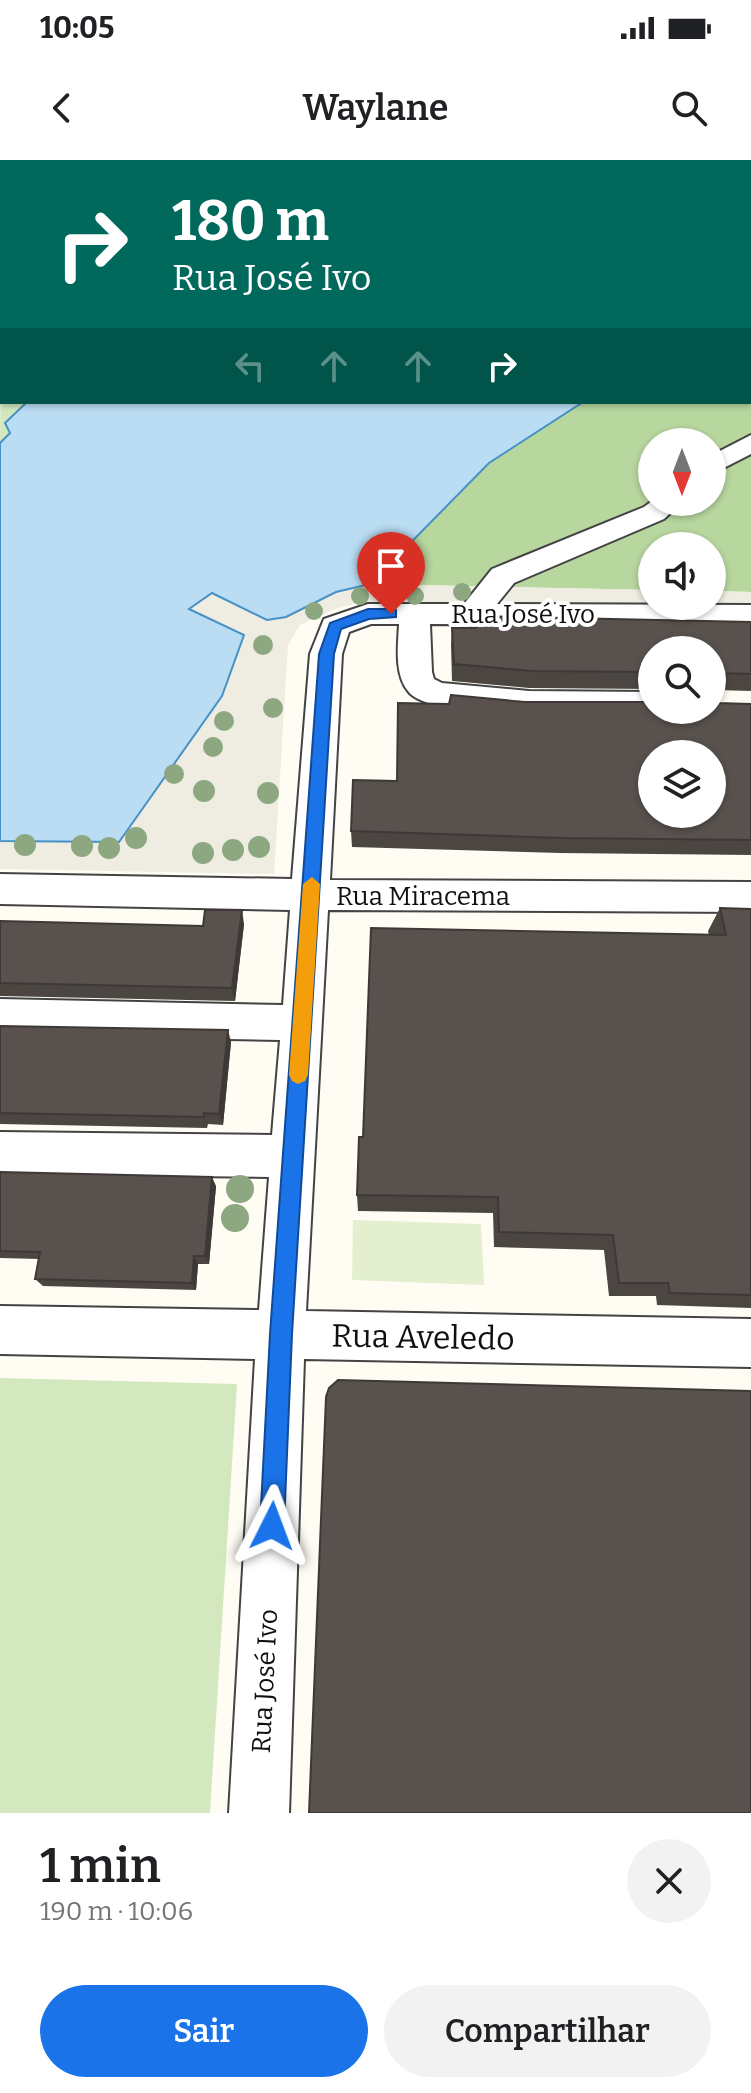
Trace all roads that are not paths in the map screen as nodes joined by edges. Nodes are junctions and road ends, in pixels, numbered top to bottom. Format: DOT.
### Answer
graph roads {
  1 [pos="751,443"];
  2 [pos="726,458"];
  3 [pos="647,516"];
  4 [pos="415,613"];
  5 [pos="474,613"];
  6 [pos="751,615"];
  7 [pos="638,704"];
  8 [pos="0,889"];
  9 [pos="311,895"];
  10 [pos="751,897"];
  11 [pos="0,1017"];
  12 [pos="302,1023"];
  13 [pos="0,1153"];
  14 [pos="293,1156"];
  15 [pos="0,1330"];
  16 [pos="281,1334"];
  17 [pos="751,1343"];
  18 [pos="259,1813"];
  1 -- 2 [label="street"];
  3 -- 5 [label="street"];
  4 -- 5 [label="street, Rua José Ivo"];
  4 -- 7 [label="street"];
  4 -- 9 [label="street, Rua José Ivo"];
  5 -- 6 [label="street, Rua José Ivo"];
  8 -- 9 [label="street, Rua Miracema"];
  9 -- 10 [label="street, Rua Miracema"];
  9 -- 12 [label="street, Rua José Ivo"];
  11 -- 12 [label="street"];
  12 -- 14 [label="street, Rua José Ivo"];
  13 -- 14 [label="street"];
  14 -- 16 [label="street, Rua José Ivo"];
  15 -- 16 [label="street, Rua Aveledo"];
  16 -- 17 [label="street, Rua Aveledo"];
  16 -- 18 [label="street, Rua José Ivo"];
}
